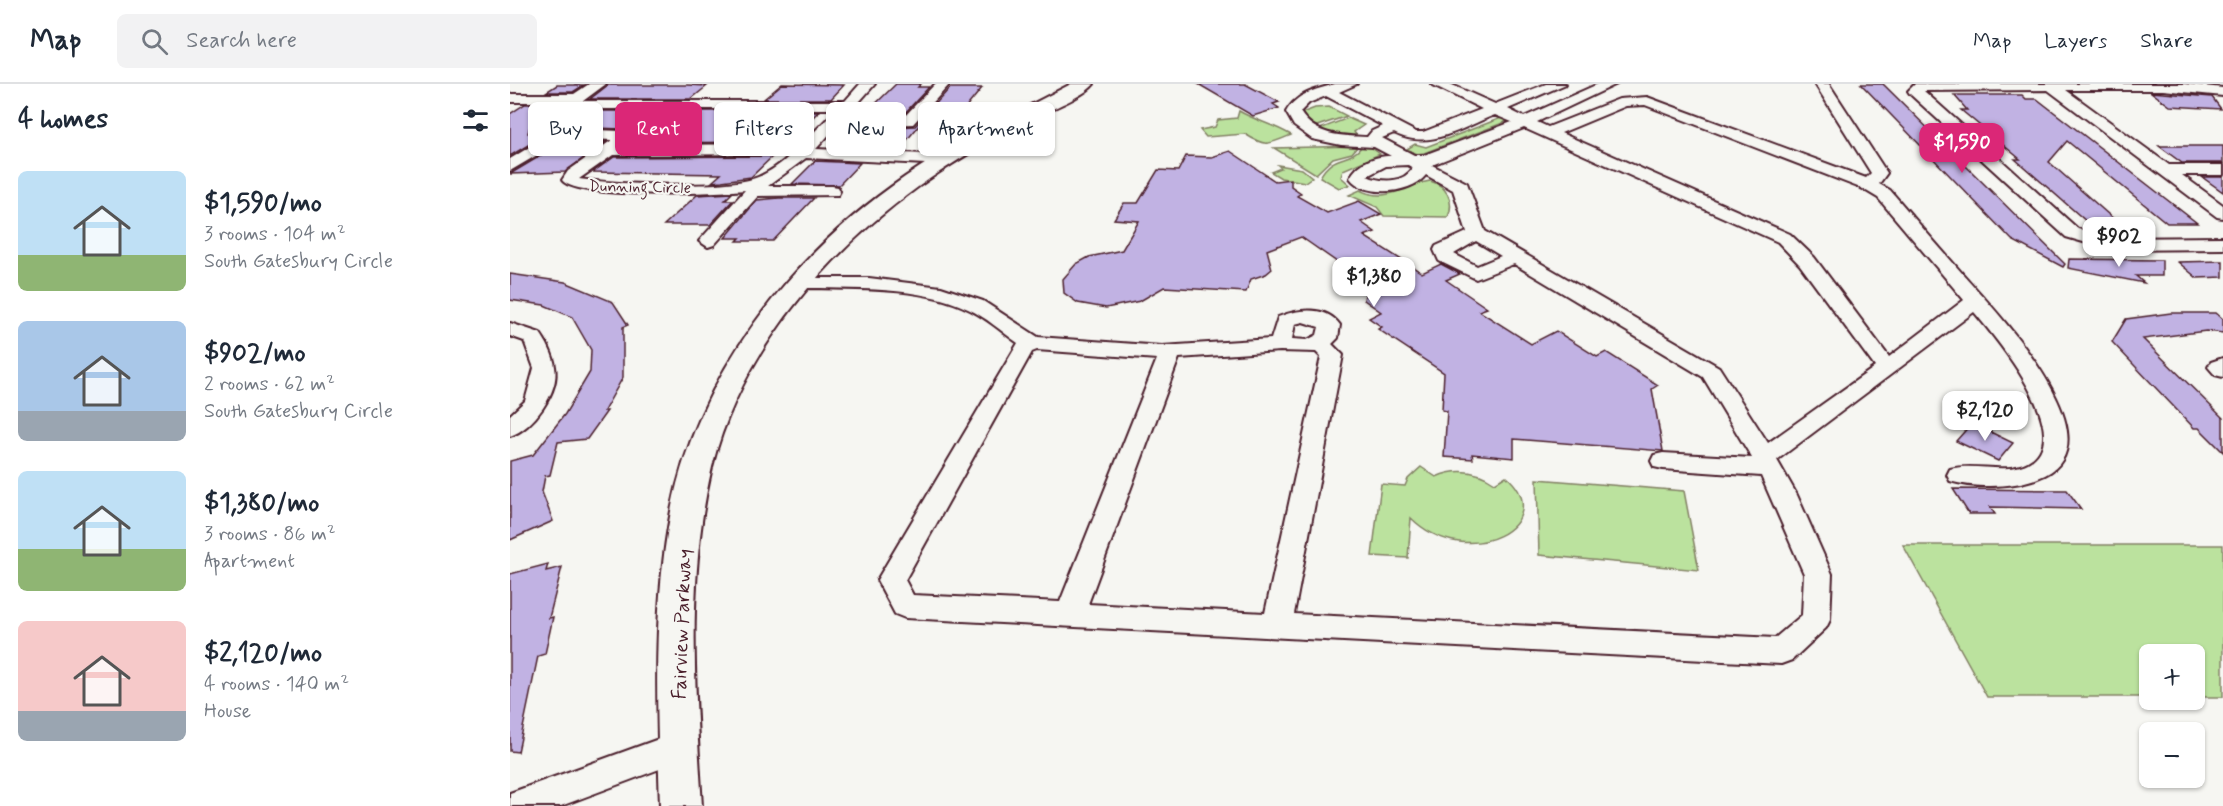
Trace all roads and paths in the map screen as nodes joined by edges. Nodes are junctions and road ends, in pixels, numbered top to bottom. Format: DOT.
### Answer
graph roads {
  1 [pos="599,84"];
  2 [pos="868,84"];
  3 [pos="943,84"];
  4 [pos="1085,84"];
  5 [pos="1438,84"];
  6 [pos="1559,84"];
  7 [pos="1610,84"];
  8 [pos="1822,84"];
  9 [pos="2051,85"];
  10 [pos="1336,87"];
  11 [pos="2223,92"];
  12 [pos="510,98"];
  13 [pos="573,101"];
  14 [pos="851,102"];
  15 [pos="826,105"];
  16 [pos="1495,109"];
  17 [pos="906,121"];
  18 [pos="1524,122"];
  19 [pos="826,127"];
  20 [pos="1395,127"];
  21 [pos="1548,133"];
  22 [pos="603,135"];
  23 [pos="814,140"];
  24 [pos="1377,142"];
  25 [pos="610,150"];
  26 [pos="714,151"];
  27 [pos="814,152"];
  28 [pos="529,156"];
  29 [pos="796,156"];
  30 [pos="946,160"];
  31 [pos="1420,162"];
  32 [pos="510,166"];
  33 [pos="2166,170"];
  34 [pos="2223,170"];
  35 [pos="1869,185"];
  36 [pos="757,186"];
  37 [pos="832,191"];
  38 [pos="2223,213"];
  39 [pos="1477,234"];
  40 [pos="708,241"];
  41 [pos="2223,243"];
  42 [pos="1516,256"];
  43 [pos="800,282"];
  44 [pos="1976,301"];
  45 [pos="510,329"];
  46 [pos="1318,343"];
  47 [pos="1034,344"];
  48 [pos="1280,345"];
  49 [pos="1170,353"];
  50 [pos="2223,365"];
  51 [pos="1887,369"];
  52 [pos="2223,370"];
  53 [pos="510,428"];
  54 [pos="1663,461"];
  55 [pos="1767,462"];
  56 [pos="1959,475"];
  57 [pos="1069,615"];
  58 [pos="1277,626"];
  59 [pos="678,747"];
  60 [pos="518,806"];
  61 [pos="681,806"];
  1 -- 13 [label="street, Dunning Circle"];
  2 -- 14 [label="street, Dunning Circle"];
  3 -- 17 [label="street"];
  4 -- 30 [label="main road, Fairview Parkway"];
  5 -- 16 [label="street"];
  6 -- 16 [label="street"];
  7 -- 18 [label="street"];
  8 -- 35 [label="street"];
  9 -- 11 [label="street"];
  9 -- 33 [label="street"];
  9 -- 41 [label="street"];
  10 -- 20 [label="street"];
  10 -- 24 [label="street"];
  12 -- 13 [label="street"];
  13 -- 15 [label="street"];
  16 -- 18 [label="street"];
  16 -- 20 [label="street"];
  18 -- 21 [label="street"];
  18 -- 31 [label="street"];
  19 -- 23 [label="street, Dunning Circle"];
  20 -- 24 [label="street"];
  21 -- 35 [label="street"];
  21 -- 51 [label="street"];
  22 -- 25 [label="street, Dunning Circle"];
  24 -- 31 [label="street"];
  25 -- 26 [label="street"];
  25 -- 36 [label="street, Dunning Circle"];
  27 -- 30 [label="street"];
  28 -- 32 [label="street"];
  29 -- 36 [label="street, Dunning Circle"];
  30 -- 43 [label="main road, Fairview Parkway"];
  31 -- 39 [label="street"];
  33 -- 34 [label="street"];
  33 -- 38 [label="street"];
  35 -- 44 [label="street"];
  36 -- 37 [label="street"];
  36 -- 40 [label="street"];
  39 -- 42 [label="street"];
  39 -- 42 [label="street"];
  42 -- 55 [label="street"];
  43 -- 47 [label="street"];
  43 -- 59 [label="main road, Fairview Parkway"];
  44 -- 51 [label="street"];
  44 -- 56 [label="street"];
  45 -- 53 [label="street"];
  46 -- 48 [label="street"];
  46 -- 48 [label="street"];
  46 -- 58 [label="street"];
  47 -- 49 [label="street"];
  47 -- 57 [label="street"];
  48 -- 49 [label="street"];
  49 -- 57 [label="street"];
  50 -- 52 [label="street"];
  51 -- 55 [label="street"];
  54 -- 55 [label="street"];
  55 -- 58 [label="street"];
  57 -- 58 [label="street"];
  59 -- 60 [label="street"];
  59 -- 61 [label="main road, Fairview Parkway"];
}
